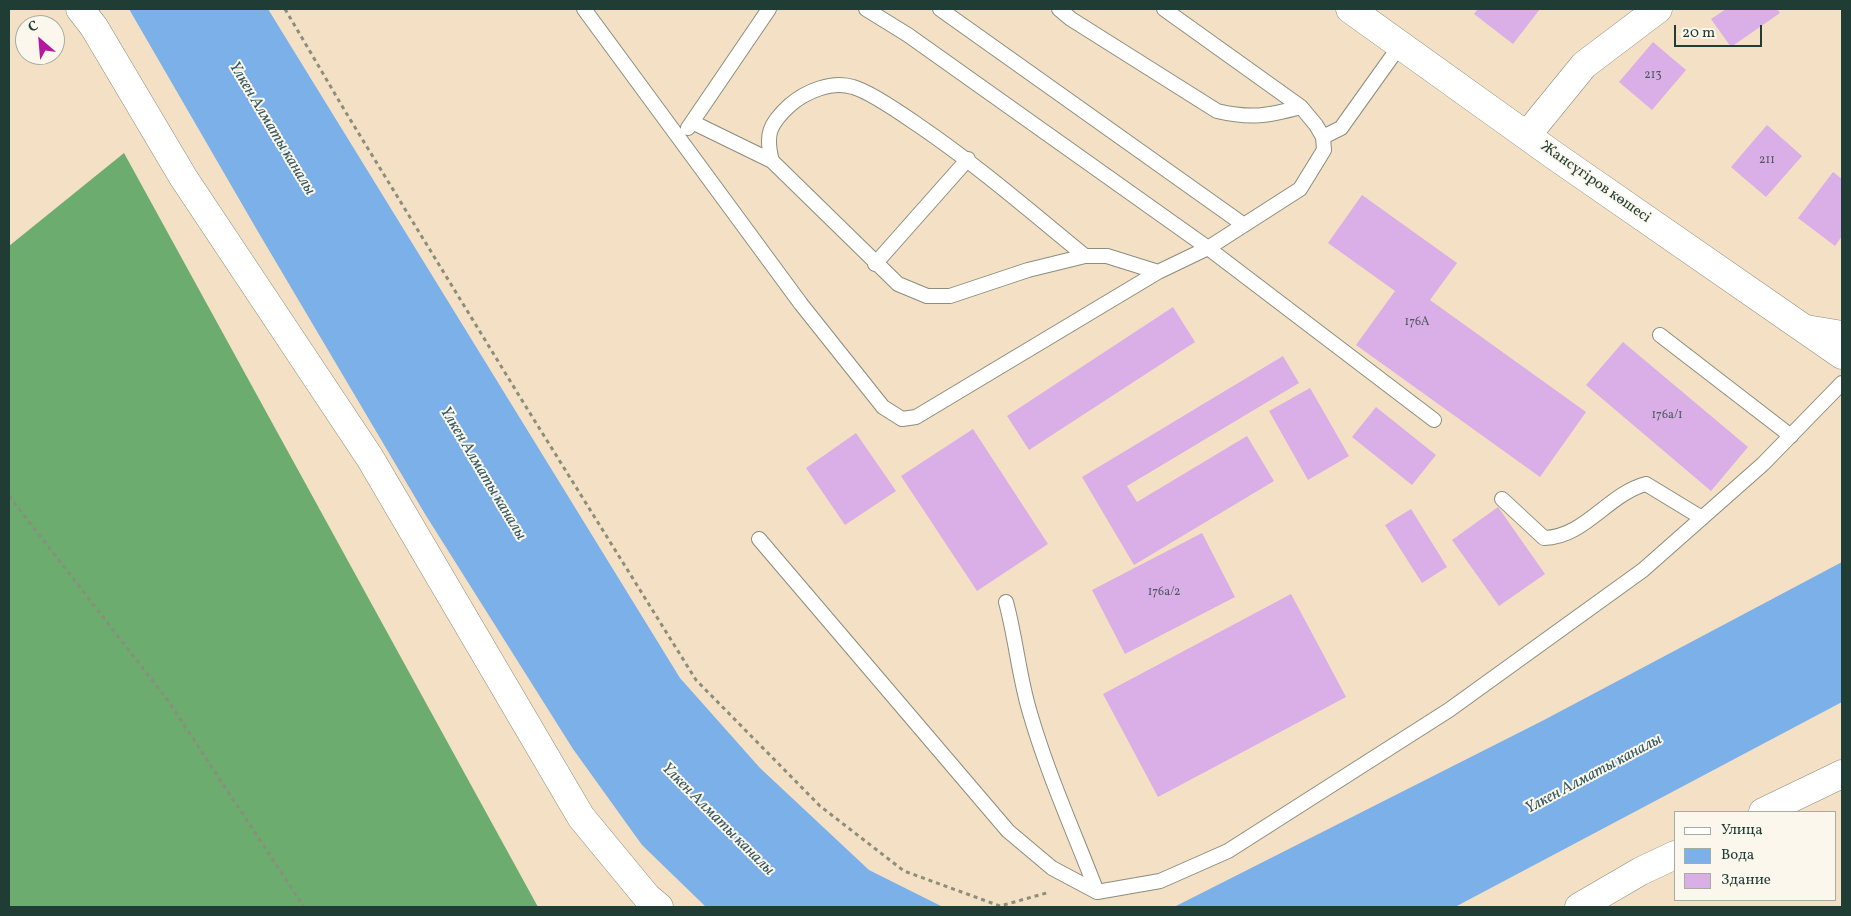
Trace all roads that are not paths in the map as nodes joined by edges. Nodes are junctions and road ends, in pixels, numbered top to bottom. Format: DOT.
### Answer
graph roads {
  1 [pos="80,9"];
  2 [pos="584,9"];
  3 [pos="769,9"];
  4 [pos="866,9"];
  5 [pos="940,9"];
  6 [pos="1059,9"];
  7 [pos="1164,9"];
  8 [pos="1350,9"];
  9 [pos="1658,9"];
  10 [pos="1401,44"];
  11 [pos="1301,107"];
  12 [pos="692,122"];
  13 [pos="1527,135"];
  14 [pos="1323,137"];
  15 [pos="681,139"];
  16 [pos="968,160"];
  17 [pos="772,161"];
  18 [pos="1244,225"];
  19 [pos="1208,248"];
  20 [pos="1085,256"];
  21 [pos="875,264"];
  22 [pos="1158,272"];
  23 [pos="1806,330"];
  24 [pos="1660,336"];
  25 [pos="1842,336"];
  26 [pos="1842,354"];
  27 [pos="1842,384"];
  28 [pos="1434,420"];
  29 [pos="1791,436"];
  30 [pos="1502,499"];
  31 [pos="1702,518"];
  32 [pos="759,540"];
  33 [pos="1006,602"];
  34 [pos="1842,774"];
  35 [pos="1765,811"];
  36 [pos="1674,855"];
  37 [pos="1097,892"];
  38 [pos="659,907"];
  39 [pos="1579,907"];
  1 -- 38 [label="street"];
  2 -- 15 [label="lane"];
  3 -- 12 [label="lane"];
  4 -- 19 [label="lane"];
  5 -- 18 [label="lane"];
  6 -- 11 [label="lane"];
  7 -- 11 [label="lane"];
  8 -- 10 [label="street, Жансүгіров көшесі"];
  9 -- 13 [label="street"];
  10 -- 13 [label="street, Жансүгіров көшесі"];
  10 -- 14 [label="lane"];
  11 -- 14 [label="lane"];
  12 -- 15 [label="lane"];
  12 -- 17 [label="lane"];
  13 -- 23 [label="street, Жансүгіров көшесі"];
  14 -- 18 [label="lane"];
  15 -- 22 [label="lane"];
  16 -- 17 [label="lane"];
  16 -- 20 [label="lane"];
  16 -- 21 [label="lane"];
  17 -- 21 [label="lane"];
  18 -- 19 [label="lane"];
  19 -- 22 [label="lane"];
  19 -- 28 [label="lane"];
  20 -- 21 [label="lane"];
  20 -- 22 [label="lane"];
  23 -- 25 [label="street"];
  23 -- 26 [label="street, Жансүгіров көшесі"];
  24 -- 29 [label="lane"];
  27 -- 29 [label="lane"];
  29 -- 31 [label="lane"];
  30 -- 31 [label="lane"];
  31 -- 37 [label="lane"];
  32 -- 37 [label="lane"];
  33 -- 37 [label="lane"];
  34 -- 35 [label="street"];
  36 -- 39 [label="street"];
}
